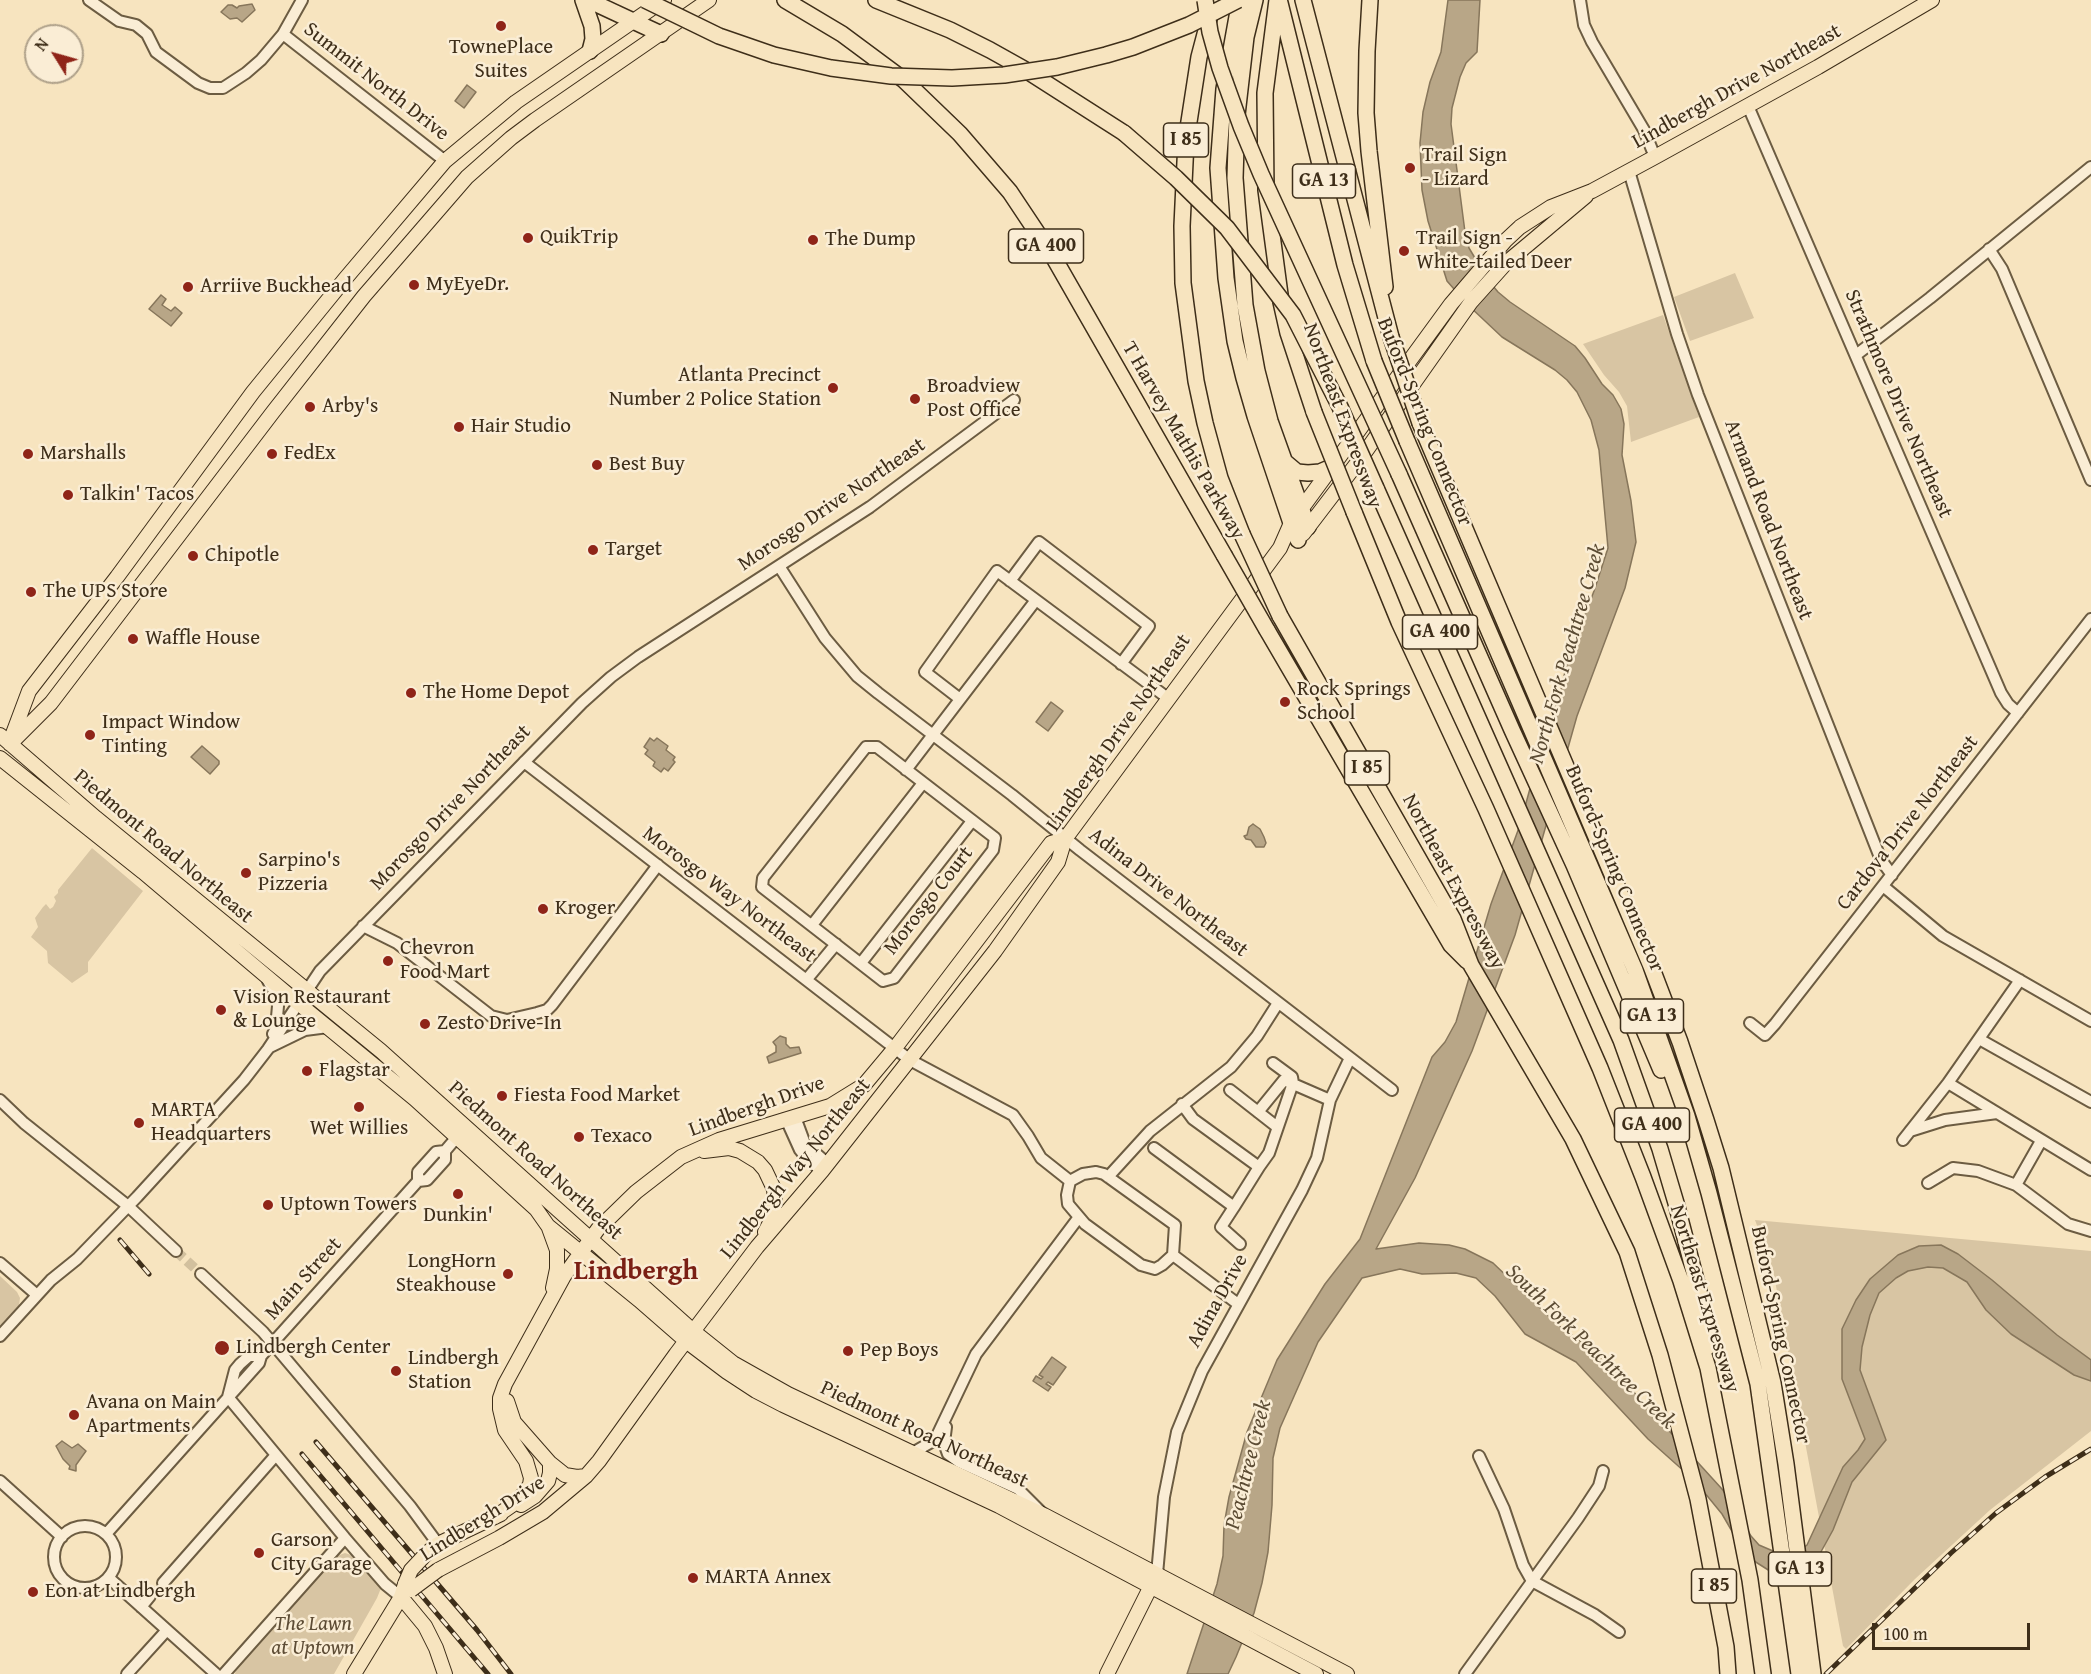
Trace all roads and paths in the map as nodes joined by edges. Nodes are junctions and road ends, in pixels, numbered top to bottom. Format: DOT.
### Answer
graph roads {
  1 [pos="89,0"];
  2 [pos="302,0"];
  3 [pos="583,0"];
  4 [pos="588,0"];
  5 [pos="645,0"];
  6 [pos="664,0"];
  7 [pos="709,0"];
  8 [pos="876,0"];
  9 [pos="1205,0"];
  10 [pos="1214,0"];
  11 [pos="1239,0"];
  12 [pos="1255,0"];
  13 [pos="1278,0"];
  14 [pos="1303,0"];
  15 [pos="1370,0"];
  16 [pos="1580,0"];
  17 [pos="1932,0"];
  18 [pos="788,1"];
  19 [pos="634,22"];
  20 [pos="283,34"];
  21 [pos="661,34"];
  22 [pos="590,51"];
  23 [pos="1748,106"];
  24 [pos="1655,157"];
  25 [pos="445,161"];
  26 [pos="2091,167"];
  27 [pos="1629,171"];
  28 [pos="1592,191"];
  29 [pos="1989,249"];
  30 [pos="1391,337"];
  31 [pos="1856,355"];
  32 [pos="1014,400"];
  33 [pos="1284,461"];
  34 [pos="1334,466"];
  35 [pos="2091,480"];
  36 [pos="1300,510"];
  37 [pos="1290,523"];
  38 [pos="1308,527"];
  39 [pos="1298,540"];
  40 [pos="1280,548"];
  41 [pos="779,566"];
  42 [pos="1010,581"];
  43 [pos="1035,600"];
  44 [pos="2091,618"];
  45 [pos="1121,664"];
  46 [pos="960,699"];
  47 [pos="1168,699"];
  48 [pos="2018,713"];
  49 [pos="933,735"];
  50 [pos="5,739"];
  51 [pos="0,757"];
  52 [pos="524,762"];
  53 [pos="906,770"];
  54 [pos="923,783"];
  55 [pos="972,820"];
  56 [pos="1065,839"];
  57 [pos="658,865"];
  58 [pos="1892,874"];
  59 [pos="1883,886"];
  60 [pos="812,925"];
  61 [pos="363,926"];
  62 [pos="836,944"];
  63 [pos="861,963"];
  64 [pos="1472,965"];
  65 [pos="264,974"];
  66 [pos="807,979"];
  67 [pos="2020,980"];
  68 [pos="307,991"];
  69 [pos="298,1003"];
  70 [pos="1278,1003"];
  71 [pos="2091,1021"];
  72 [pos="1750,1023"];
  73 [pos="328,1027"];
  74 [pos="1978,1039"];
  75 [pos="895,1048"];
  76 [pos="268,1049"];
  77 [pos="1350,1058"];
  78 [pos="910,1060"];
  79 [pos="1273,1063"];
  80 [pos="1293,1083"];
  81 [pos="1948,1083"];
  82 [pos="1230,1090"];
  83 [pos="1392,1090"];
  84 [pos="1330,1100"];
  85 [pos="0,1101"];
  86 [pos="2091,1102"];
  87 [pos="1182,1104"];
  88 [pos="1258,1112"];
  89 [pos="1996,1113"];
  90 [pos="791,1118"];
  91 [pos="1276,1126"];
  92 [pos="457,1137"];
  93 [pos="2041,1141"];
  94 [pos="1154,1148"];
  95 [pos="681,1157"];
  96 [pos="1259,1167"];
  97 [pos="825,1168"];
  98 [pos="2091,1170"];
  99 [pos="1108,1177"];
  100 [pos="1070,1181"];
  101 [pos="1928,1183"];
  102 [pos="2016,1185"];
  103 [pos="1709,1193"];
  104 [pos="128,1206"];
  105 [pos="1234,1207"];
  106 [pos="1079,1217"];
  107 [pos="548,1226"];
  108 [pos="2091,1231"];
  109 [pos="591,1239"];
  110 [pos="1240,1244"];
  111 [pos="757,1247"];
  112 [pos="176,1251"];
  113 [pos="580,1254"];
  114 [pos="1173,1255"];
  115 [pos="0,1263"];
  116 [pos="201,1274"];
  117 [pos="37,1294"];
  118 [pos="550,1299"];
  119 [pos="1238,1304"];
  120 [pos="0,1336"];
  121 [pos="689,1336"];
  122 [pos="273,1344"];
  123 [pos="1708,1368"];
  124 [pos="504,1384"];
  125 [pos="228,1397"];
  126 [pos="952,1407"];
  127 [pos="914,1452"];
  128 [pos="276,1455"];
  129 [pos="1479,1456"];
  130 [pos="550,1463"];
  131 [pos="1603,1471"];
  132 [pos="586,1476"];
  133 [pos="0,1481"];
  134 [pos="1044,1515"];
  135 [pos="495,1517"];
  136 [pos="106,1534"];
  137 [pos="62,1537"];
  138 [pos="345,1538"];
  139 [pos="438,1544"];
  140 [pos="109,1578"];
  141 [pos="1154,1580"];
  142 [pos="1532,1581"];
  143 [pos="163,1582"];
  144 [pos="406,1591"];
  145 [pos="150,1596"];
  146 [pos="141,1607"];
  147 [pos="167,1630"];
  148 [pos="1619,1632"];
  149 [pos="1291,1653"];
  150 [pos="127,1674"];
  151 [pos="216,1674"];
  152 [pos="224,1674"];
  153 [pos="354,1674"];
  154 [pos="445,1674"];
  155 [pos="1107,1674"];
  156 [pos="1316,1674"];
  157 [pos="1347,1674"];
  158 [pos="1465,1674"];
  159 [pos="1728,1674"];
  160 [pos="1763,1674"];
  161 [pos="1798,1674"];
  162 [pos="1813,1674"];
  1 -- 20 [label="street, Summit North Drive"];
  2 -- 20 [label="street, Summit North Drive"];
  3 -- 22 [label="highway"];
  4 -- 19 [label="highway"];
  5 -- 11 [label="highway, bridge"];
  6 -- 19 [label="main road"];
  7 -- 21 [label="main road"];
  8 -- 123 [label="highway, GA 400, bridge"];
  9 -- 103 [label="highway, bridge"];
  10 -- 64 [label="highway, Northeast Expressway / I 85, bridge"];
  11 -- 37 [label="highway"];
  12 -- 33 [label="highway"];
  13 -- 103 [label="highway, Buford-Spring Connector / GA 13, bridge"];
  13 -- 123 [label="highway, Northeast Expressway / I 85, bridge"];
  14 -- 30 [label="highway, Buford-Spring Connector / GA 13"];
  15 -- 30 [label="highway"];
  16 -- 24 [label="street"];
  17 -- 23 [label="main road, Lindbergh Drive Northeast"];
  18 -- 64 [label="highway, T Harvey Mathis Parkway / GA 400, bridge"];
  19 -- 21 [label="highway"];
  19 -- 22 [label="main road"];
  20 -- 25 [label="street, Summit North Drive"];
  21 -- 50 [label="main road"];
  22 -- 25 [label="main road"];
  23 -- 24 [label="main road, Lindbergh Drive Northeast"];
  23 -- 31 [label="street, Strathmore Drive Northeast"];
  24 -- 27 [label="main road, Lindbergh Drive Northeast"];
  25 -- 50 [label="main road"];
  26 -- 29 [label="street"];
  27 -- 28 [label="main road, Lindbergh Drive Northeast"];
  27 -- 58 [label="street, Armand Road Northeast"];
  28 -- 34 [label="main road, Lindbergh Drive Northeast"];
  28 -- 38 [label="main road, Lindbergh Drive Northeast"];
  29 -- 31 [label="street"];
  29 -- 35 [label="street"];
  30 -- 162 [label="highway, Buford-Spring Connector / GA 13, bridge"];
  31 -- 48 [label="street, Strathmore Drive Northeast"];
  32 -- 41 [label="street, Morosgo Drive Northeast"];
  33 -- 34 [label="highway"];
  33 -- 36 [label="highway"];
  34 -- 36 [label="main road, Lindbergh Drive Northeast"];
  36 -- 37 [label="main road, Lindbergh Drive Northeast"];
  36 -- 38 [label="highway"];
  37 -- 39 [label="highway"];
  37 -- 40 [label="main road, Lindbergh Drive Northeast"];
  38 -- 39 [label="main road, Lindbergh Drive Northeast"];
  39 -- 40 [label="main road, Lindbergh Drive Northeast"];
  40 -- 47 [label="main road, Lindbergh Drive Northeast"];
  41 -- 49 [label="street, Adina Drive Northeast"];
  41 -- 52 [label="street, Morosgo Drive Northeast"];
  42 -- 43 [label="street"];
  42 -- 45 [label="street"];
  42 -- 46 [label="street"];
  43 -- 45 [label="street"];
  43 -- 46 [label="street"];
  44 -- 48 [label="street, Cardova Drive Northeast"];
  45 -- 47 [label="street"];
  46 -- 49 [label="street"];
  47 -- 56 [label="main road, Lindbergh Drive Northeast"];
  48 -- 58 [label="street, Cardova Drive Northeast"];
  49 -- 53 [label="street"];
  49 -- 56 [label="street, Adina Drive Northeast"];
  50 -- 51 [label="street"];
  50 -- 68 [label="main road, Piedmont Road Northeast"];
  51 -- 65 [label="main road, Piedmont Road Northeast"];
  52 -- 57 [label="street, Morosgo Way Northeast"];
  52 -- 61 [label="street, Morosgo Drive Northeast"];
  53 -- 54 [label="street, Morosgo Court"];
  53 -- 60 [label="street, Morosgo Court"];
  54 -- 55 [label="street, Morosgo Court"];
  54 -- 60 [label="street"];
  55 -- 63 [label="street"];
  55 -- 63 [label="street, Morosgo Court"];
  56 -- 70 [label="street, Adina Drive Northeast"];
  56 -- 75 [label="main road, Lindbergh Drive"];
  56 -- 78 [label="main road, Lindbergh Drive Northeast"];
  57 -- 61 [label="street"];
  57 -- 66 [label="street, Morosgo Way Northeast"];
  58 -- 59 [label="street, Cardova Drive Northeast"];
  59 -- 67 [label="street"];
  59 -- 72 [label="street, Cardova Drive Northeast"];
  60 -- 62 [label="street, Morosgo Court"];
  61 -- 68 [label="street, Morosgo Drive Northeast"];
  62 -- 63 [label="street, Morosgo Court"];
  62 -- 66 [label="street"];
  64 -- 159 [label="highway, Northeast Expressway / I 85"];
  65 -- 69 [label="main road, Piedmont Road Northeast"];
  65 -- 76 [label="street"];
  66 -- 75 [label="street, Morosgo Way Northeast"];
  67 -- 71 [label="street"];
  67 -- 74 [label="street"];
  68 -- 69 [label="street, Morosgo Drive Northeast"];
  68 -- 109 [label="main road, Piedmont Road Northeast"];
  69 -- 73 [label="main road, Piedmont Road Northeast"];
  69 -- 76 [label="street, Morosgo Drive Northeast"];
  70 -- 77 [label="street, Adina Drive Northeast"];
  70 -- 87 [label="street"];
  73 -- 76 [label="street"];
  73 -- 92 [label="main road, Piedmont Road Northeast"];
  74 -- 81 [label="street"];
  74 -- 86 [label="street"];
  75 -- 78 [label="street, Morosgo Way Northeast"];
  75 -- 90 [label="main road, Lindbergh Drive"];
  76 -- 104 [label="street, Morosgo Drive Northeast"];
  77 -- 83 [label="street, Adina Drive Northeast"];
  77 -- 84 [label="street, Adina Drive"];
  78 -- 97 [label="main road, Lindbergh Way Northeast"];
  78 -- 100 [label="street, Morosgo Way Northeast"];
  79 -- 80 [label="street"];
  80 -- 84 [label="street"];
  80 -- 88 [label="street"];
  80 -- 91 [label="street"];
  81 -- 89 [label="street"];
  81 -- 89 [label="street"];
  82 -- 88 [label="street"];
  84 -- 119 [label="street, Adina Drive"];
  85 -- 104 [label="street"];
  87 -- 96 [label="street"];
  87 -- 99 [label="street"];
  88 -- 91 [label="street"];
  89 -- 93 [label="street"];
  90 -- 95 [label="main road, Lindbergh Drive"];
  90 -- 97 [label="street"];
  91 -- 96 [label="street"];
  92 -- 107 [label="main road, Piedmont Road Northeast"];
  92 -- 122 [label="street, Main Street"];
  93 -- 98 [label="street"];
  93 -- 102 [label="street"];
  94 -- 105 [label="street"];
  95 -- 109 [label="main road, Lindbergh Drive"];
  95 -- 111 [label="main road"];
  96 -- 105 [label="street"];
  97 -- 111 [label="main road, Lindbergh Way Northeast"];
  99 -- 100 [label="street"];
  99 -- 114 [label="street"];
  100 -- 106 [label="street"];
  101 -- 102 [label="street"];
  102 -- 108 [label="street"];
  103 -- 161 [label="highway, Buford-Spring Connector / GA 13"];
  104 -- 112 [label="street"];
  104 -- 117 [label="street, Morosgo Drive Northeast"];
  105 -- 110 [label="street"];
  106 -- 114 [label="street"];
  106 -- 126 [label="street"];
  107 -- 113 [label="main road, Piedmont Road Northeast"];
  107 -- 118 [label="main road"];
  109 -- 113 [label="main road, Lindbergh Drive"];
  109 -- 121 [label="main road, Piedmont Road Northeast"];
  111 -- 121 [label="main road, Lindbergh Way Northeast"];
  113 -- 118 [label="main road, Lindbergh Drive"];
  113 -- 121 [label="main road, Piedmont Road Northeast"];
  114 -- 119 [label="street"];
  115 -- 117 [label="street"];
  116 -- 122 [label="street"];
  117 -- 120 [label="street, Morosgo Drive Northeast"];
  118 -- 124 [label="main road, Lindbergh Drive"];
  119 -- 141 [label="street, Adina Drive"];
  121 -- 127 [label="main road, Piedmont Road Northeast"];
  121 -- 132 [label="main road, Lindbergh Way Northeast"];
  121 -- 141 [label="main road, Piedmont Road Northeast"];
  122 -- 125 [label="street, Main Street"];
  122 -- 139 [label="street"];
  123 -- 160 [label="highway, Northeast Expressway / I 85"];
  124 -- 130 [label="main road"];
  124 -- 135 [label="main road, Lindbergh Drive"];
  125 -- 128 [label="street"];
  125 -- 136 [label="street"];
  126 -- 127 [label="street"];
  126 -- 134 [label="street"];
  127 -- 134 [label="main road, Piedmont Road Northeast"];
  128 -- 138 [label="street"];
  128 -- 143 [label="street"];
  129 -- 142 [label="street"];
  130 -- 132 [label="main road"];
  130 -- 135 [label="main road, Lindbergh Drive"];
  131 -- 142 [label="street"];
  132 -- 144 [label="main road, Lindbergh Drive, bridge"];
  133 -- 137 [label="street"];
  134 -- 141 [label="main road, Piedmont Road Northeast"];
  135 -- 139 [label="main road, Lindbergh Drive"];
  136 -- 137 [label="street"];
  136 -- 140 [label="street"];
  137 -- 140 [label="street"];
  138 -- 144 [label="street"];
  138 -- 152 [label="street"];
  139 -- 144 [label="main road, Lindbergh Drive, bridge"];
  140 -- 146 [label="street"];
  141 -- 149 [label="main road, Piedmont Road Northeast"];
  141 -- 155 [label="main road"];
  142 -- 148 [label="street"];
  142 -- 158 [label="street"];
  144 -- 153 [label="main road, Lindbergh Drive"];
  144 -- 154 [label="main road"];
  145 -- 146 [label="street"];
  146 -- 147 [label="street"];
  147 -- 150 [label="street"];
  147 -- 151 [label="street"];
  149 -- 156 [label="main road, Piedmont Road Northeast"];
  149 -- 157 [label="main road, Piedmont Road Northeast"];
}
